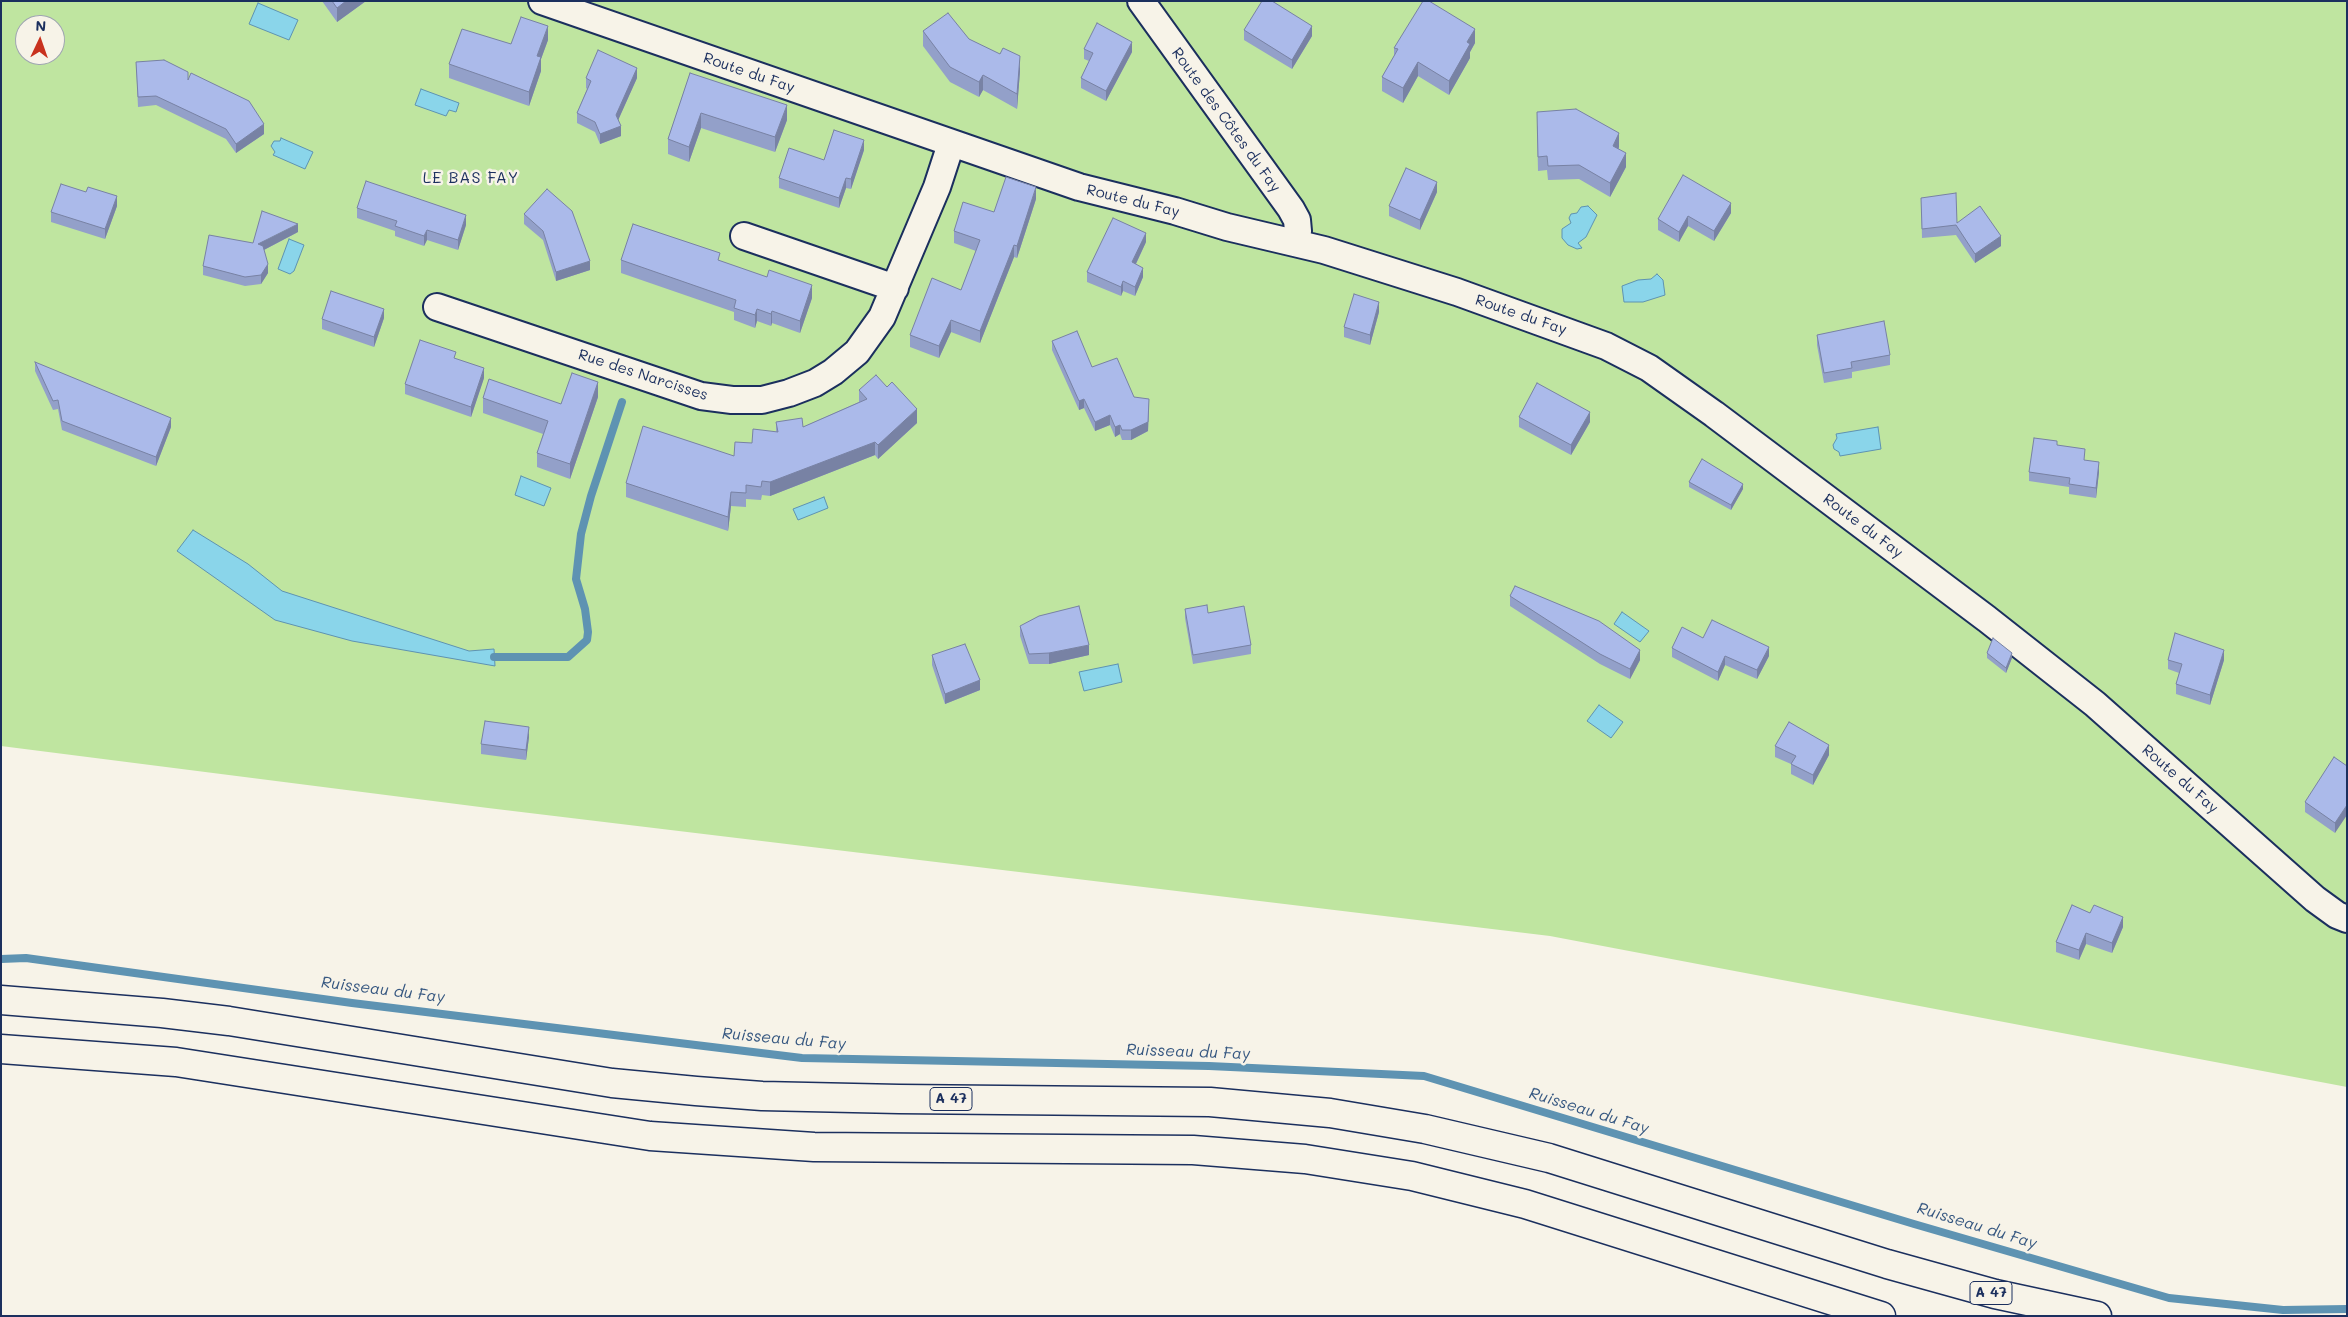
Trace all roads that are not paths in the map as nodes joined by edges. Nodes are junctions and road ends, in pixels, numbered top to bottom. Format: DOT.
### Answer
graph roads {
  1 [pos="542,1"];
  2 [pos="1141,1"];
  3 [pos="951,144"];
  4 [pos="744,236"];
  5 [pos="1296,243"];
  6 [pos="895,288"];
  7 [pos="437,307"];
  8 [pos="2347,919"];
  9 [pos="1,1000"];
  10 [pos="1,1048"];
  11 [pos="1882,1316"];
  12 [pos="2097,1316"];
  1 -- 3 [label="street, Route du Fay"];
  2 -- 5 [label="street, Route des Côtes du Fay"];
  3 -- 5 [label="street, Route du Fay"];
  3 -- 6 [label="street, Rue des Narcisses"];
  4 -- 6 [label="street"];
  5 -- 8 [label="street, Route du Fay"];
  6 -- 7 [label="street, Rue des Narcisses"];
  9 -- 12 [label="highway, A 47"];
  10 -- 11 [label="highway"];
}
